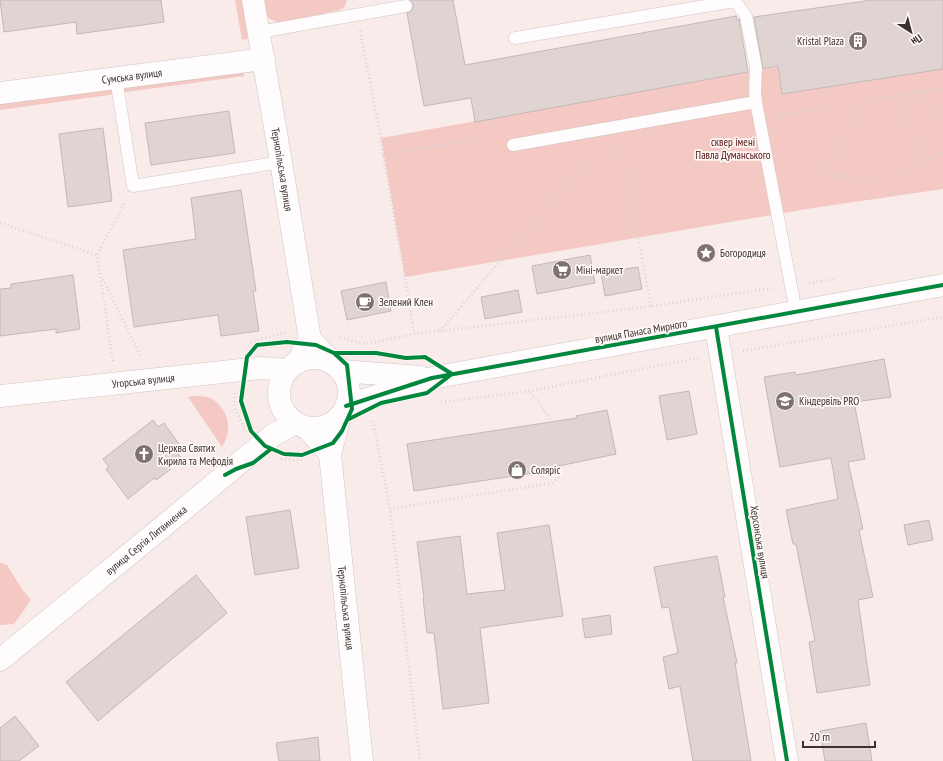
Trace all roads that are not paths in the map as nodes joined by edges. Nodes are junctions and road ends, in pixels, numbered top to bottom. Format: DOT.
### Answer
graph roads {
  1 [pos="253,0"];
  2 [pos="406,6"];
  3 [pos="259,32"];
  4 [pos="514,38"];
  5 [pos="264,58"];
  6 [pos="116,78"];
  7 [pos="0,93"];
  8 [pos="756,102"];
  9 [pos="513,145"];
  10 [pos="281,162"];
  11 [pos="943,285"];
  12 [pos="796,312"];
  13 [pos="716,327"];
  14 [pos="310,339"];
  15 [pos="292,367"];
  16 [pos="336,367"];
  17 [pos="432,378"];
  18 [pos="0,396"];
  19 [pos="343,411"];
  20 [pos="301,425"];
  21 [pos="320,457"];
  22 [pos="0,660"];
  23 [pos="362,761"];
  24 [pos="787,761"];
  1 -- 3 [label="street, Тернопільська вулиця"];
  2 -- 3 [label="lane"];
  3 -- 5 [label="street, Тернопільська вулиця"];
  4 -- 8 [label="lane"];
  5 -- 6 [label="street, Сумська вулиця"];
  5 -- 10 [label="street, Тернопільська вулиця"];
  6 -- 7 [label="street, Сумська вулиця"];
  6 -- 10 [label="lane"];
  8 -- 9 [label="lane"];
  8 -- 12 [label="lane"];
  10 -- 14 [label="street, Тернопільська вулиця"];
  11 -- 12 [label="street, вулиця Панаса Мирного"];
  12 -- 13 [label="street, вулиця Панаса Мирного"];
  13 -- 17 [label="street, вулиця Панаса Мирного"];
  13 -- 24 [label="street, Херсонська вулиця"];
  14 -- 15 [label="street"];
  14 -- 16 [label="street"];
  15 -- 16 [label="street"];
  15 -- 18 [label="street, Угорська вулиця"];
  15 -- 20 [label="street"];
  16 -- 17 [label="street, вулиця Панаса Мирного"];
  16 -- 19 [label="street"];
  17 -- 19 [label="street, вулиця Панаса Мирного"];
  19 -- 20 [label="street"];
  19 -- 21 [label="street, Тернопільська вулиця"];
  20 -- 21 [label="street"];
  20 -- 22 [label="street, вулиця Сергія Литвиненка"];
  21 -- 23 [label="street, Тернопільська вулиця"];
}
